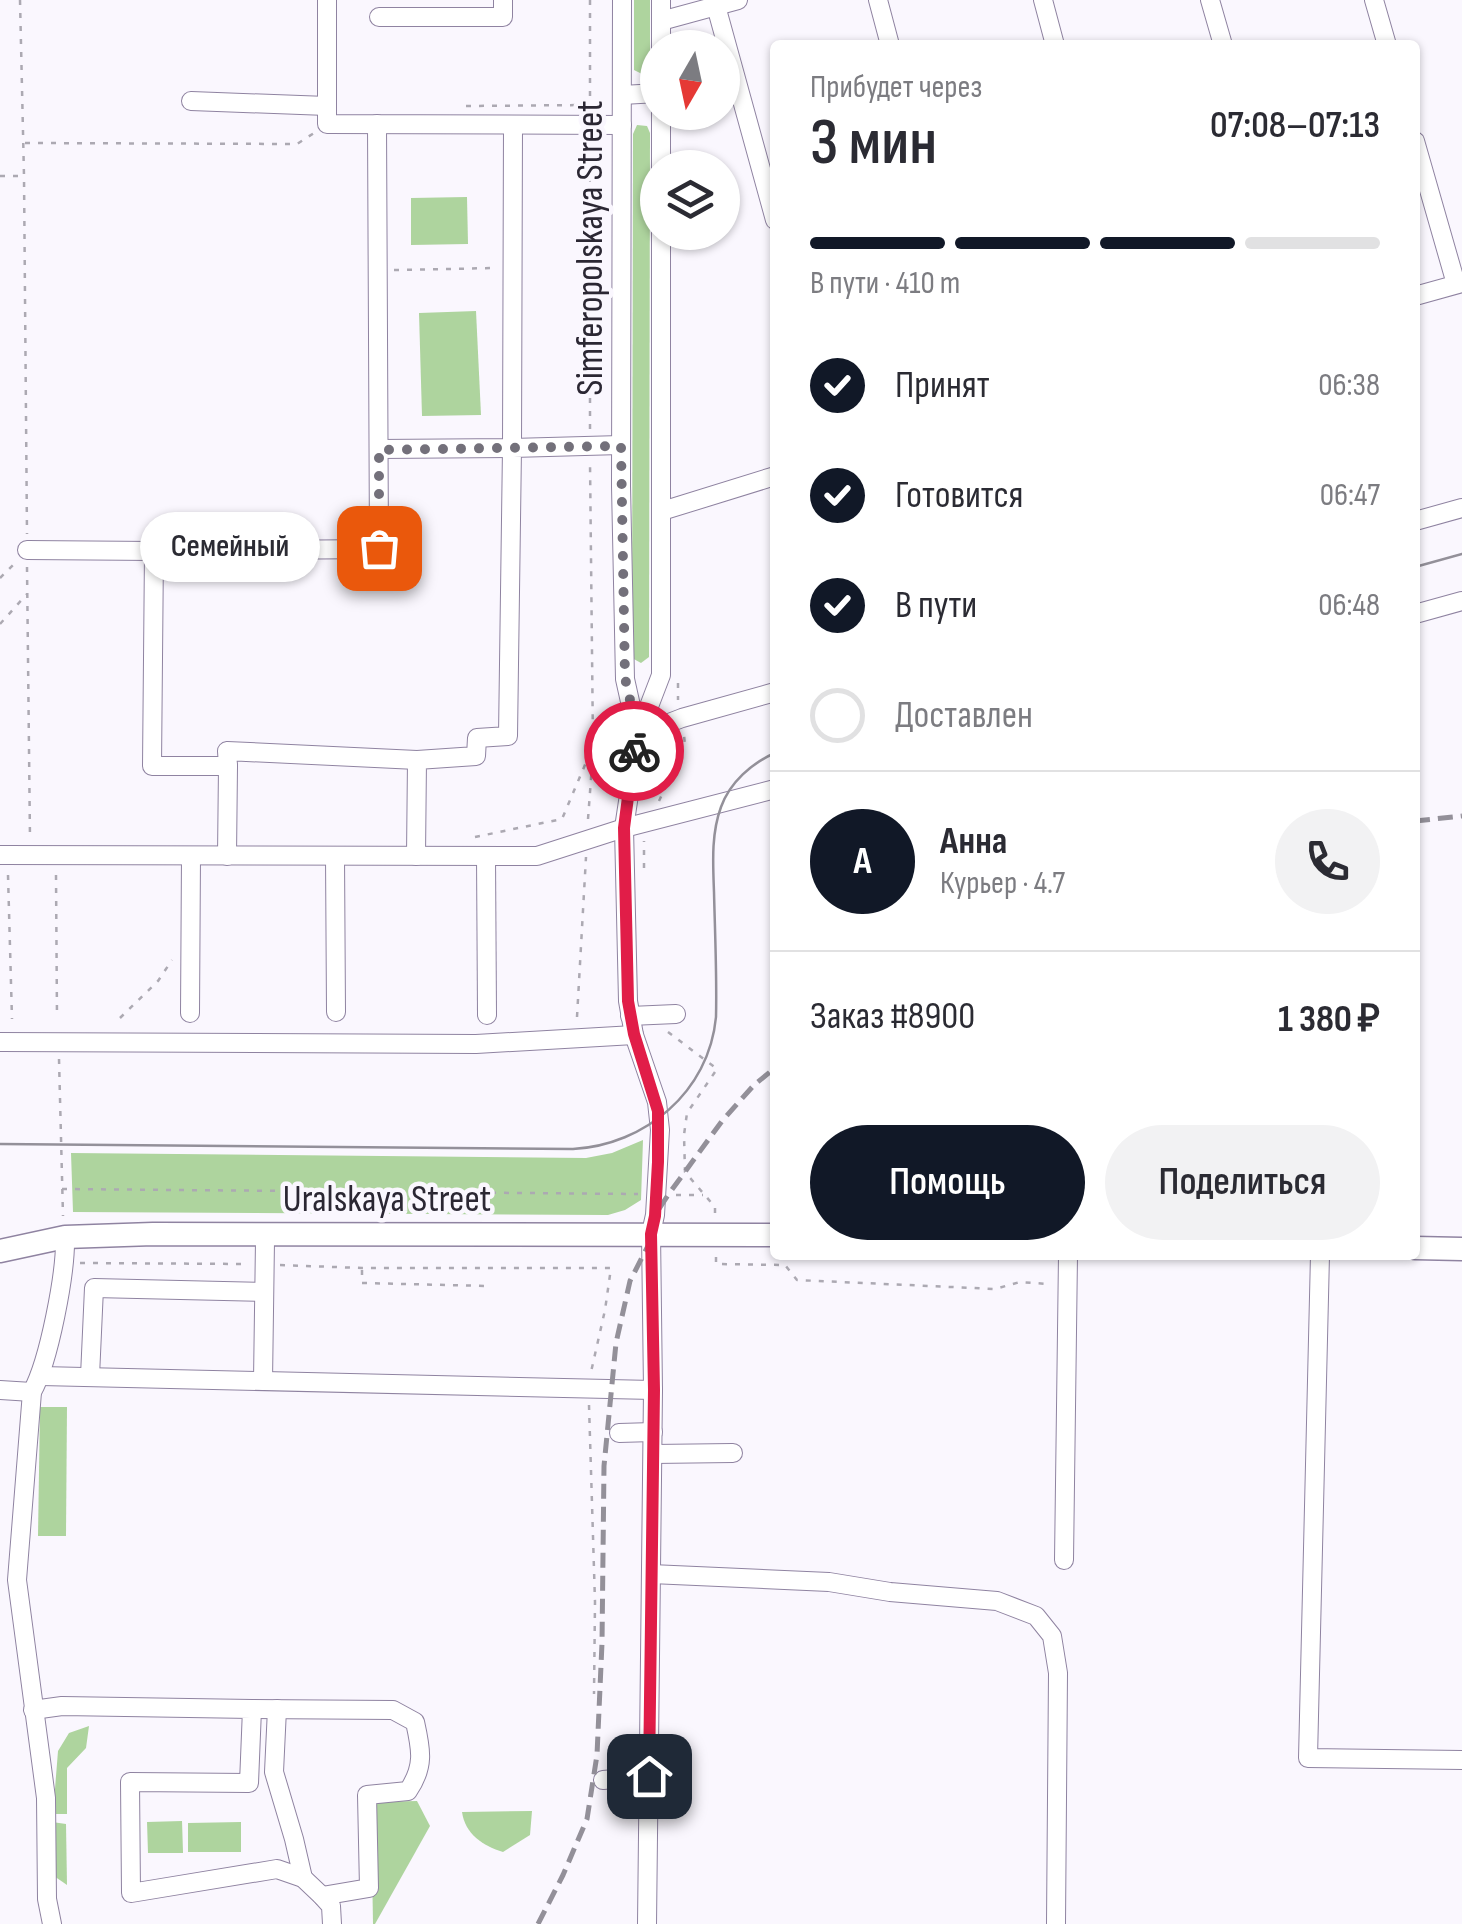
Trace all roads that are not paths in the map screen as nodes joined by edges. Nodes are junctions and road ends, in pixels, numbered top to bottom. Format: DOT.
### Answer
graph roads {
  1 [pos="327,0"];
  2 [pos="503,0"];
  3 [pos="622,0"];
  4 [pos="662,0"];
  5 [pos="738,0"];
  6 [pos="878,0"];
  7 [pos="1042,0"];
  8 [pos="1210,0"];
  9 [pos="1374,0"];
  10 [pos="716,6"];
  11 [pos="380,17"];
  12 [pos="661,21"];
  13 [pos="661,30"];
  14 [pos="889,40"];
  15 [pos="1054,40"];
  16 [pos="1221,40"];
  17 [pos="1386,40"];
  18 [pos="640,94"];
  19 [pos="622,95"];
  20 [pos="191,102"];
  21 [pos="327,115"];
  22 [pos="377,124"];
  23 [pos="622,125"];
  24 [pos="513,126"];
  25 [pos="1420,157"];
  26 [pos="770,202"];
  27 [pos="661,250"];
  28 [pos="1459,284"];
  29 [pos="1420,295"];
  30 [pos="621,446"];
  31 [pos="512,448"];
  32 [pos="379,450"];
  33 [pos="770,478"];
  34 [pos="1462,508"];
  35 [pos="662,511"];
  36 [pos="1420,520"];
  37 [pos="27,550"];
  38 [pos="154,550"];
  39 [pos="1462,601"];
  40 [pos="1420,613"];
  41 [pos="770,693"];
  42 [pos="638,735"];
  43 [pos="416,760"];
  44 [pos="228,766"];
  45 [pos="770,789"];
  46 [pos="624,828"];
  47 [pos="4,855"];
  48 [pos="191,856"];
  49 [pos="227,856"];
  50 [pos="335,856"];
  51 [pos="416,856"];
  52 [pos="486,856"];
  53 [pos="336,1012"];
  54 [pos="190,1013"];
  55 [pos="487,1014"];
  56 [pos="676,1014"];
  57 [pos="632,1025"];
  58 [pos="0,1042"];
  59 [pos="651,1237"];
  60 [pos="770,1238"];
  61 [pos="68,1241"];
  62 [pos="1420,1245"];
  63 [pos="1462,1246"];
  64 [pos="0,1252"];
  65 [pos="265,1253"];
  66 [pos="0,1260"];
  67 [pos="1068,1260"];
  68 [pos="1320,1260"];
  69 [pos="264,1292"];
  70 [pos="90,1376"];
  71 [pos="263,1381"];
  72 [pos="37,1384"];
  73 [pos="0,1390"];
  74 [pos="654,1390"];
  75 [pos="653,1432"];
  76 [pos="619,1433"];
  77 [pos="653,1454"];
  78 [pos="733,1454"];
  79 [pos="1064,1560"];
  80 [pos="652,1574"];
  81 [pos="8,1581"];
  82 [pos="252,1708"];
  83 [pos="276,1708"];
  84 [pos="33,1710"];
  85 [pos="1462,1760"];
  86 [pos="649,1776"];
  87 [pos="603,1780"];
  88 [pos="302,1878"];
  89 [pos="322,1896"];
  90 [pos="52,1924"];
  91 [pos="332,1924"];
  92 [pos="648,1924"];
  93 [pos="1056,1924"];
  1 -- 21 [label="street"];
  2 -- 11 [label="street"];
  3 -- 19 [label="street, Simferopolskaya Street"];
  4 -- 12 [label="street"];
  5 -- 10 [label="street"];
  6 -- 14 [label="street"];
  7 -- 15 [label="street"];
  8 -- 16 [label="street"];
  9 -- 17 [label="street"];
  10 -- 12 [label="street"];
  10 -- 26 [label="street"];
  12 -- 13 [label="street"];
  18 -- 19 [label="street"];
  19 -- 23 [label="street, Simferopolskaya Street"];
  20 -- 21 [label="street"];
  21 -- 22 [label="street"];
  22 -- 24 [label="street"];
  22 -- 32 [label="street"];
  23 -- 24 [label="street"];
  23 -- 30 [label="street, Simferopolskaya Street"];
  24 -- 31 [label="street"];
  25 -- 28 [label="street"];
  27 -- 35 [label="street, Simferopolskaya Street"];
  28 -- 29 [label="street"];
  30 -- 31 [label="street"];
  30 -- 42 [label="street, Simferopolskaya Street"];
  31 -- 32 [label="street"];
  31 -- 43 [label="street"];
  32 -- 38 [label="street"];
  33 -- 35 [label="street"];
  34 -- 36 [label="street"];
  35 -- 42 [label="street, Simferopolskaya Street"];
  37 -- 38 [label="street"];
  38 -- 44 [label="street"];
  39 -- 40 [label="street"];
  41 -- 42 [label="street"];
  42 -- 46 [label="street, Simferopolskaya Street"];
  43 -- 44 [label="street"];
  43 -- 51 [label="street"];
  44 -- 49 [label="street"];
  45 -- 46 [label="street"];
  46 -- 52 [label="street"];
  46 -- 57 [label="street, Simferopolskaya Street"];
  47 -- 48 [label="street"];
  48 -- 49 [label="street"];
  48 -- 54 [label="street"];
  49 -- 50 [label="street"];
  50 -- 51 [label="street"];
  50 -- 53 [label="street"];
  51 -- 52 [label="street"];
  52 -- 55 [label="street"];
  56 -- 57 [label="street"];
  57 -- 58 [label="street"];
  57 -- 59 [label="street, Simferopolskaya Street"];
  59 -- 60 [label="main road, Uralskaya Street"];
  59 -- 61 [label="main road, Uralskaya Street"];
  59 -- 65 [label="main road"];
  59 -- 74 [label="street, Simferopolskaya Street"];
  61 -- 64 [label="main road, Uralskaya Street"];
  61 -- 65 [label="main road"];
  61 -- 66 [label="main road"];
  61 -- 72 [label="street"];
  62 -- 63 [label="main road"];
  65 -- 69 [label="street"];
  67 -- 79 [label="street"];
  68 -- 85 [label="street"];
  69 -- 70 [label="street"];
  69 -- 71 [label="street"];
  70 -- 71 [label="street"];
  70 -- 72 [label="street"];
  71 -- 74 [label="street"];
  72 -- 73 [label="street"];
  72 -- 81 [label="street"];
  74 -- 75 [label="street, Simferopolskaya Street"];
  75 -- 76 [label="street"];
  75 -- 77 [label="street, Simferopolskaya Street"];
  77 -- 78 [label="street"];
  77 -- 80 [label="street, Simferopolskaya Street"];
  80 -- 86 [label="street, Simferopolskaya Street"];
  80 -- 93 [label="street"];
  81 -- 84 [label="street"];
  82 -- 83 [label="street"];
  82 -- 84 [label="street"];
  82 -- 88 [label="street"];
  83 -- 88 [label="street"];
  83 -- 89 [label="street"];
  84 -- 90 [label="street"];
  86 -- 87 [label="street"];
  86 -- 92 [label="street, Simferopolskaya Street"];
  88 -- 89 [label="street"];
  89 -- 91 [label="street"];
}
